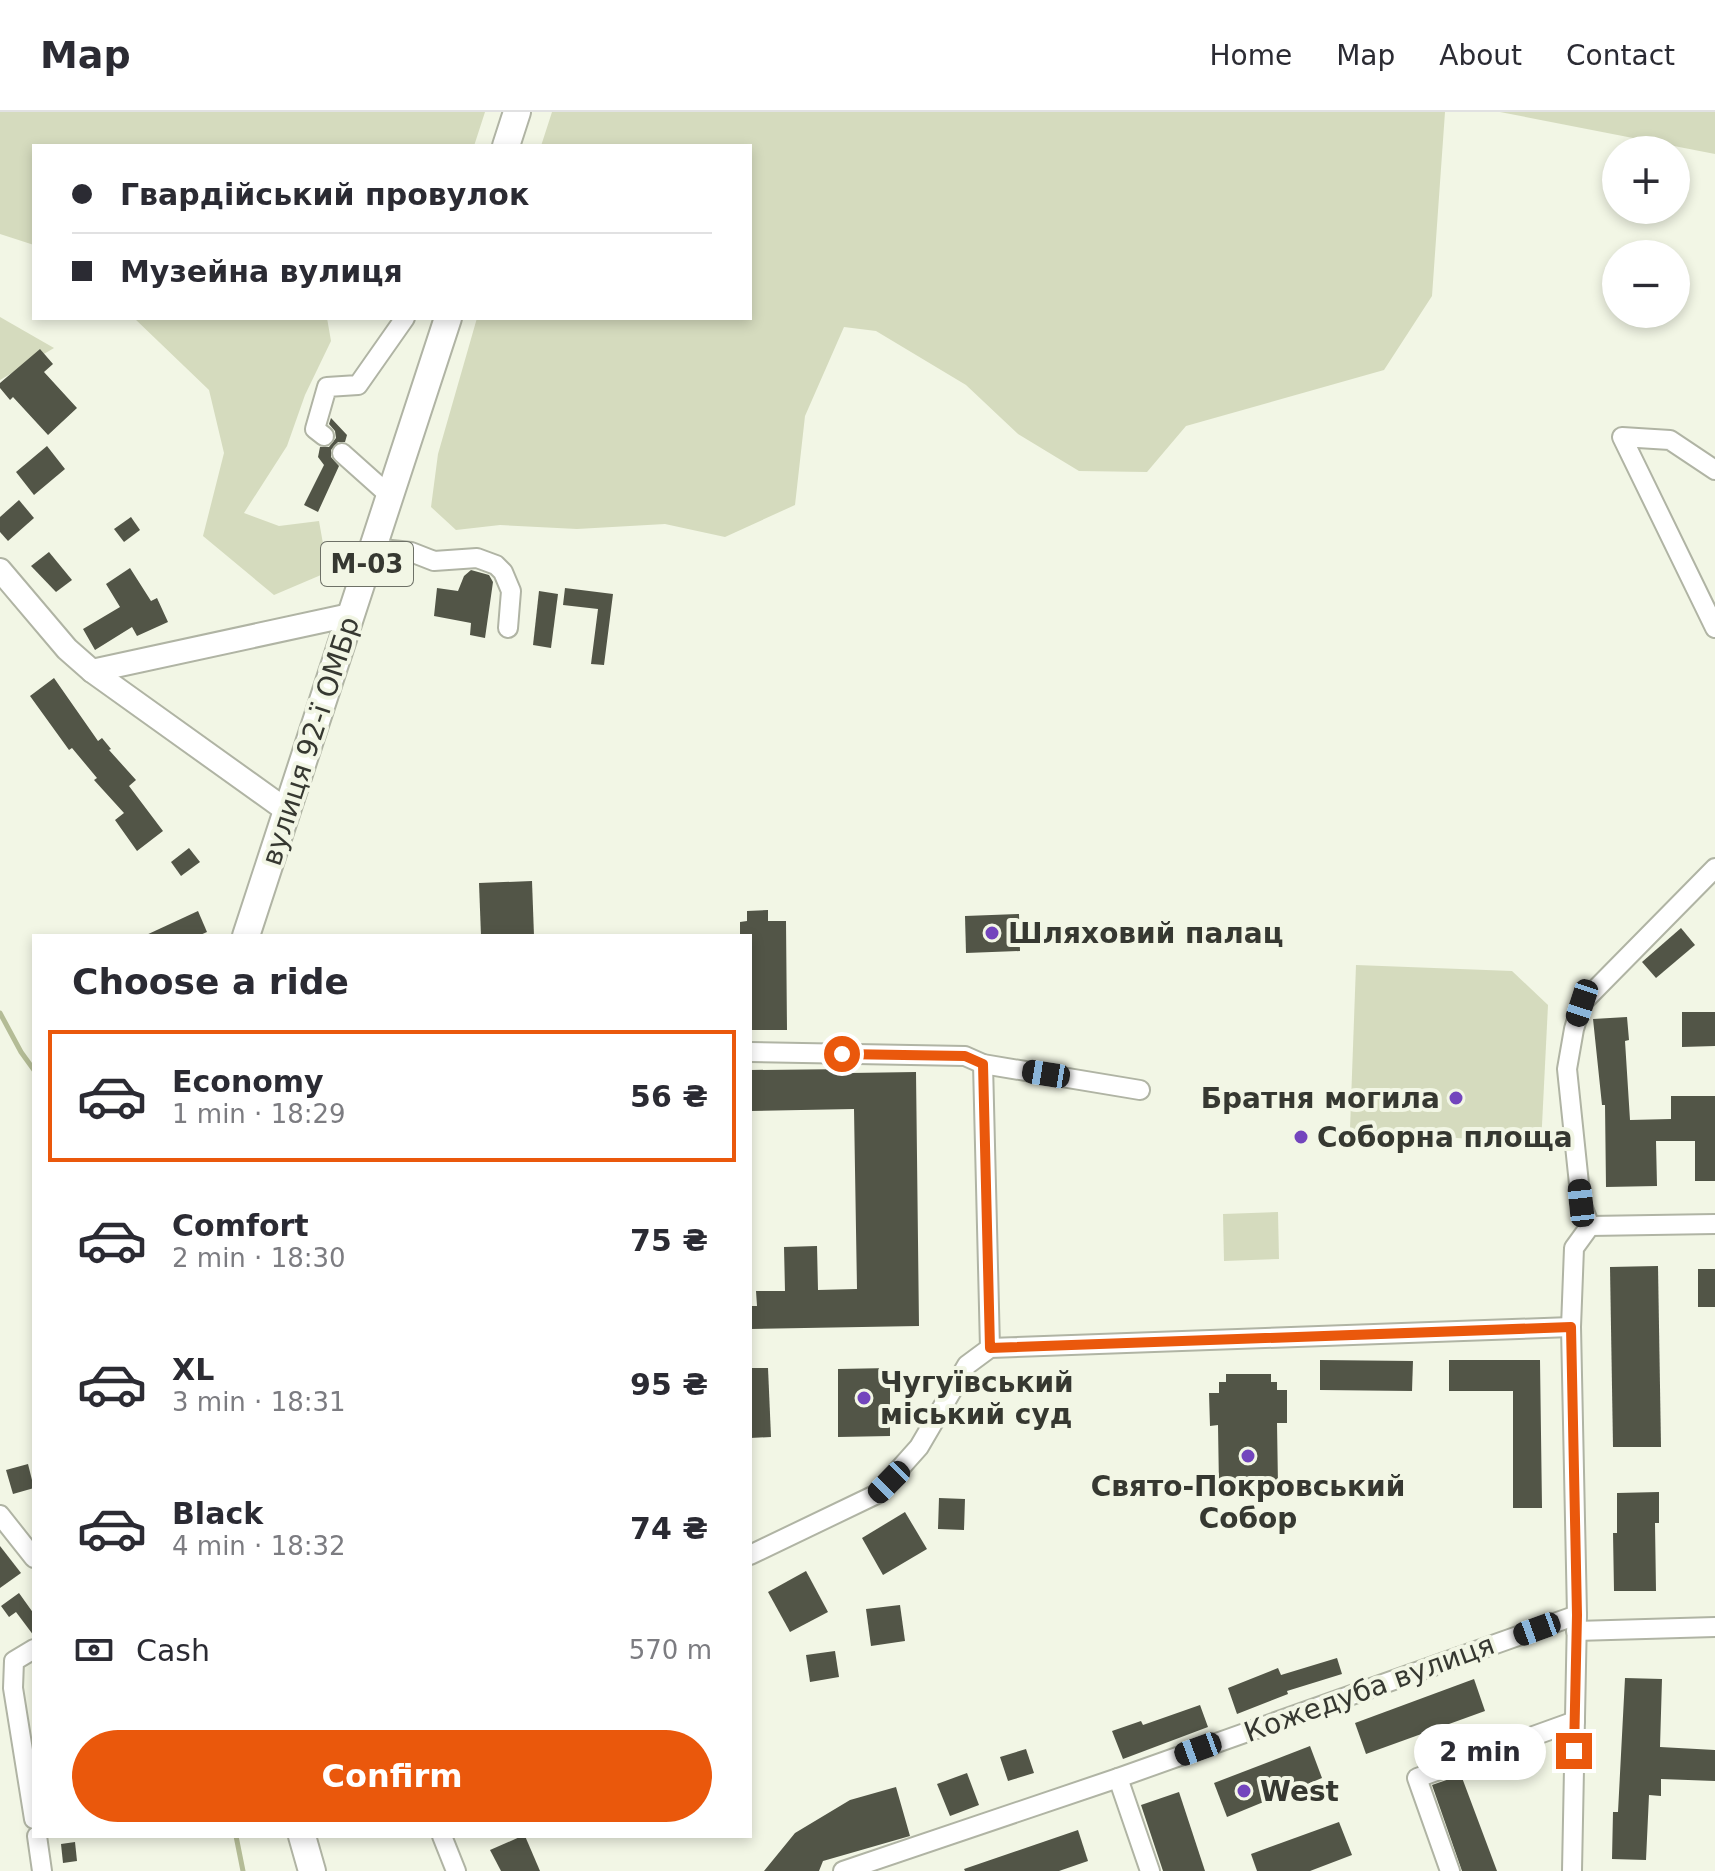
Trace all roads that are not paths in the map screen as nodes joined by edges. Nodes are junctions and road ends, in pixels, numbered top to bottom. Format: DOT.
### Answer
graph roads {
  1 [pos="517,112"];
  2 [pos="507,144"];
  3 [pos="404,320"];
  4 [pos="447,320"];
  5 [pos="324,436"];
  6 [pos="342,453"];
  7 [pos="1715,470"];
  8 [pos="389,495"];
  9 [pos="372,548"];
  10 [pos="0,570"];
  11 [pos="350,615"];
  12 [pos="508,628"];
  13 [pos="1715,628"];
  14 [pos="92,671"];
  15 [pos="286,810"];
  16 [pos="1715,868"];
  17 [pos="247,934"];
  18 [pos="752,1052"];
  19 [pos="983,1064"];
  20 [pos="1140,1090"];
  21 [pos="1715,1224"];
  22 [pos="1590,1226"];
  23 [pos="1571,1327"];
  24 [pos="990,1348"];
  25 [pos="0,1515"];
  26 [pos="752,1554"];
  27 [pos="32,1555"];
  28 [pos="1577,1623"];
  29 [pos="1715,1627"];
  30 [pos="32,1650"];
  31 [pos="1575,1721"];
  32 [pos="1118,1778"];
  33 [pos="32,1807"];
  34 [pos="37,1838"];
  35 [pos="303,1838"];
  36 [pos="443,1838"];
  37 [pos="42,1871"];
  38 [pos="312,1871"];
  39 [pos="456,1871"];
  40 [pos="843,1871"];
  41 [pos="1150,1871"];
  42 [pos="1450,1871"];
  43 [pos="1572,1871"];
  1 -- 2 [label="highway"];
  3 -- 5 [label="street"];
  4 -- 8 [label="highway, вулиця 92-ї ОМБр / М-03"];
  6 -- 8 [label="street"];
  7 -- 13 [label="street"];
  8 -- 9 [label="highway, вулиця 92-ї ОМБр / М-03"];
  9 -- 11 [label="highway, вулиця 92-ї ОМБр / М-03"];
  9 -- 12 [label="street"];
  10 -- 14 [label="main road"];
  11 -- 14 [label="main road"];
  11 -- 15 [label="highway, вулиця 92-ї ОМБр / М-03"];
  14 -- 15 [label="main road"];
  15 -- 17 [label="highway, вулиця 92-ї ОМБр / М-03"];
  16 -- 22 [label="street"];
  18 -- 19 [label="street"];
  19 -- 20 [label="street"];
  19 -- 24 [label="street"];
  21 -- 22 [label="street"];
  22 -- 23 [label="street"];
  23 -- 24 [label="street"];
  23 -- 28 [label="street"];
  24 -- 26 [label="street"];
  25 -- 27 [label="street"];
  28 -- 29 [label="street, Кожедуба вулиця"];
  28 -- 31 [label="street"];
  28 -- 32 [label="street, Кожедуба вулиця"];
  30 -- 33 [label="street"];
  31 -- 42 [label="street"];
  31 -- 43 [label="street"];
  32 -- 40 [label="street, Кожедуба вулиця"];
  32 -- 41 [label="street"];
  34 -- 37 [label="street"];
  35 -- 38 [label="highway"];
  36 -- 39 [label="street"];
}
